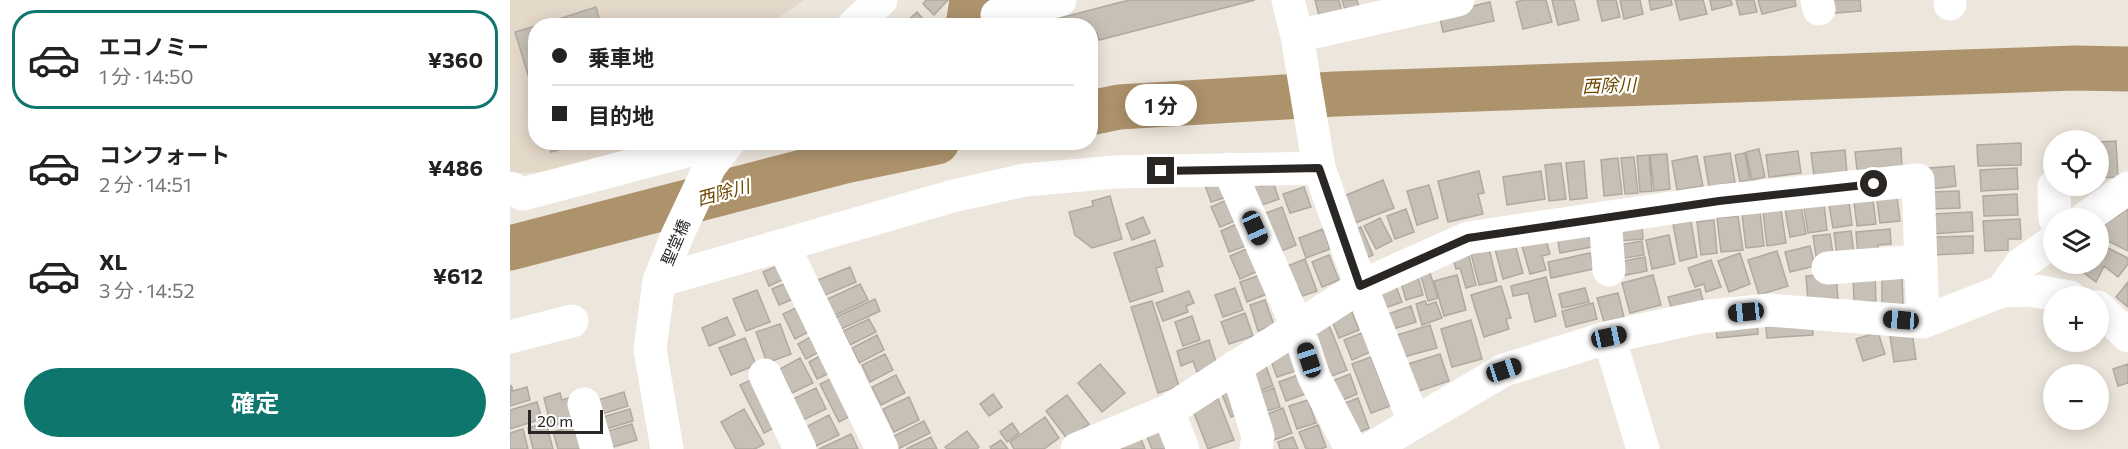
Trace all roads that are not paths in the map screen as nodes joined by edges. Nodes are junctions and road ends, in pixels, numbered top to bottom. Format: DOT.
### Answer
graph roads {
  1 [pos="881,0"];
  2 [pos="1060,0"];
  3 [pos="1288,0"];
  4 [pos="1458,0"];
  5 [pos="998,15"];
  6 [pos="862,18"];
  7 [pos="1298,40"];
  8 [pos="690,150"];
  9 [pos="723,150"];
  10 [pos="1318,164"];
  11 [pos="1229,169"];
  12 [pos="510,188"];
  13 [pos="2128,188"];
  14 [pos="2100,208"];
  15 [pos="1605,218"];
  16 [pos="783,245"];
  17 [pos="2043,249"];
  18 [pos="1921,261"];
  19 [pos="1828,268"];
  20 [pos="1610,270"];
  21 [pos="659,281"];
  22 [pos="1360,286"];
  23 [pos="2002,291"];
  24 [pos="2043,292"];
  25 [pos="2109,318"];
  26 [pos="572,321"];
  27 [pos="1923,322"];
  28 [pos="1297,326"];
  29 [pos="2128,336"];
  30 [pos="510,337"];
  31 [pos="1609,337"];
  32 [pos="1236,366"];
  33 [pos="765,375"];
  34 [pos="584,404"];
  35 [pos="1168,411"];
  36 [pos="1414,422"];
  37 [pos="1358,444"];
  38 [pos="597,449"];
  39 [pos="667,449"];
  40 [pos="800,449"];
  41 [pos="882,449"];
  42 [pos="1077,449"];
  43 [pos="1183,449"];
  44 [pos="1256,449"];
  45 [pos="1643,449"];
  1 -- 6 [label="street"];
  2 -- 5 [label="street"];
  3 -- 7 [label="street"];
  4 -- 7 [label="street"];
  7 -- 10 [label="street"];
  8 -- 12 [label="street"];
  9 -- 21 [label="street, 聖堂橋"];
  10 -- 11 [label="street"];
  10 -- 22 [label="street"];
  11 -- 16 [label="street"];
  11 -- 28 [label="street"];
  13 -- 14 [label="street"];
  15 -- 18 [label="street"];
  15 -- 20 [label="street"];
  15 -- 22 [label="street"];
  16 -- 21 [label="street"];
  16 -- 41 [label="street"];
  17 -- 23 [label="street"];
  18 -- 19 [label="street"];
  18 -- 27 [label="street"];
  21 -- 39 [label="street, 聖堂橋"];
  22 -- 28 [label="street"];
  22 -- 36 [label="street"];
  23 -- 24 [label="street"];
  23 -- 27 [label="street"];
  25 -- 29 [label="street"];
  26 -- 30 [label="street"];
  27 -- 31 [label="street"];
  28 -- 32 [label="street"];
  28 -- 37 [label="street"];
  31 -- 36 [label="street"];
  31 -- 45 [label="street"];
  32 -- 35 [label="street"];
  32 -- 44 [label="street"];
  33 -- 40 [label="street"];
  34 -- 38 [label="street"];
  35 -- 42 [label="street"];
  35 -- 43 [label="street"];
  36 -- 37 [label="street"];
}
